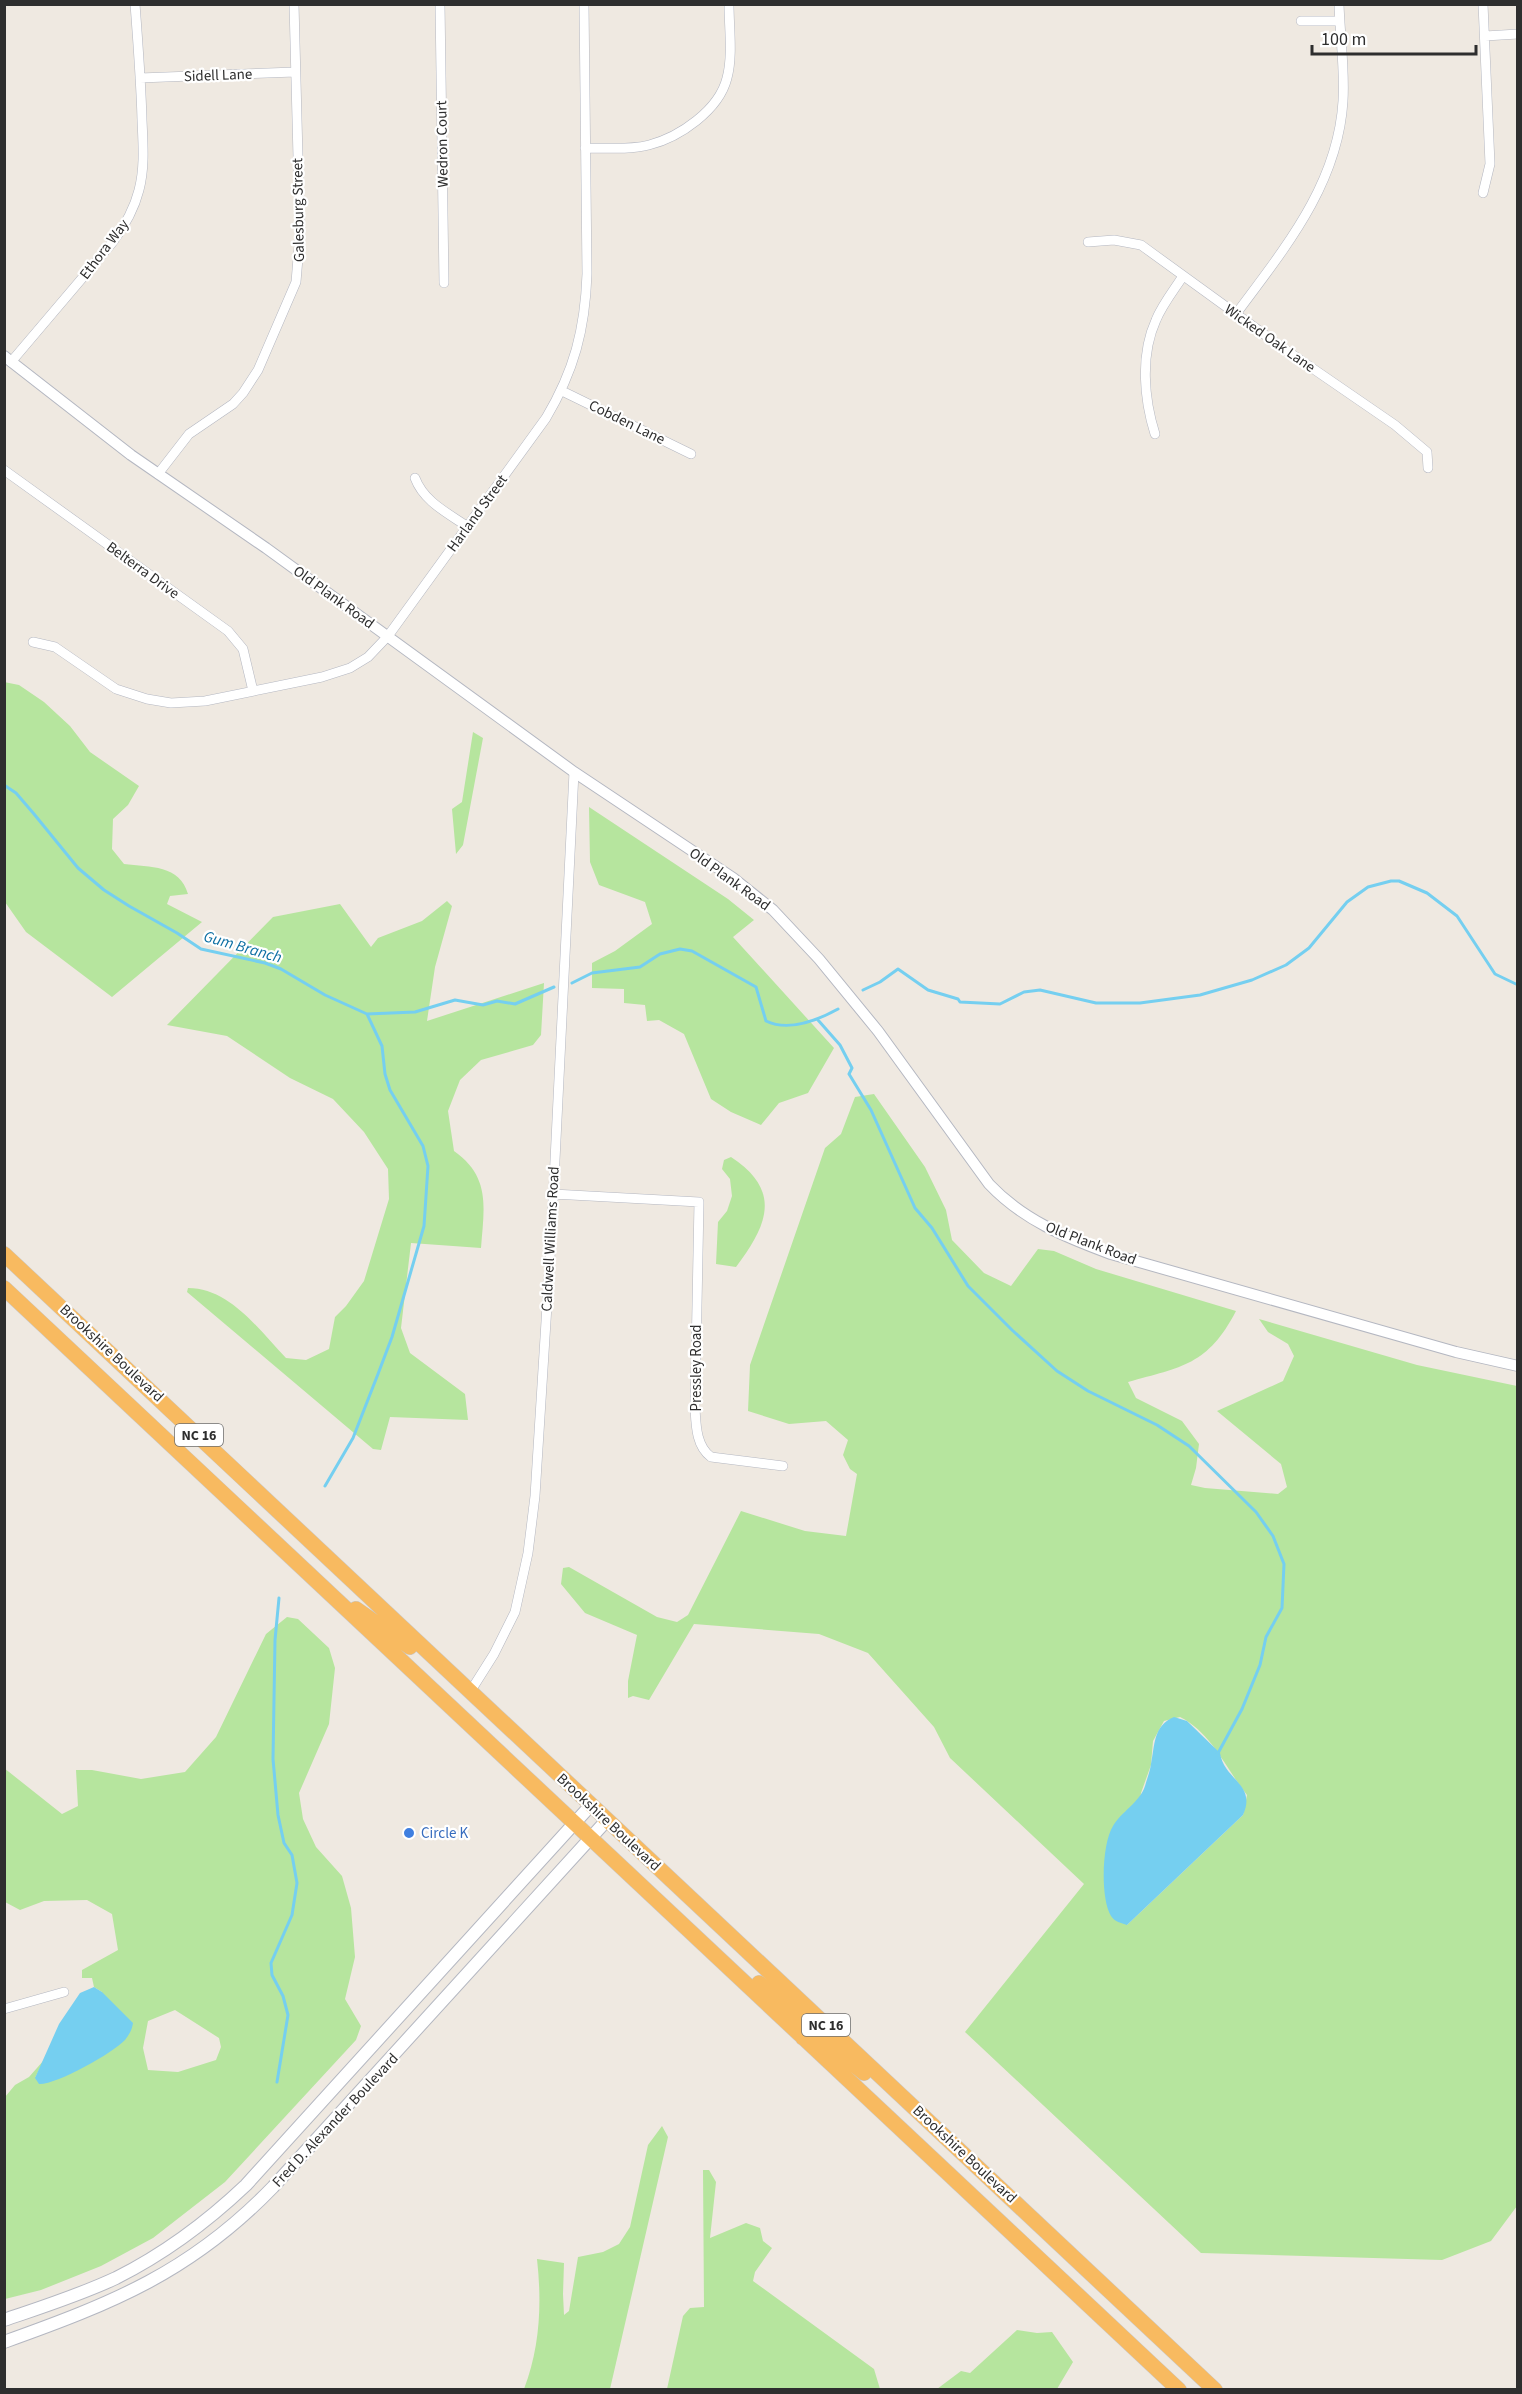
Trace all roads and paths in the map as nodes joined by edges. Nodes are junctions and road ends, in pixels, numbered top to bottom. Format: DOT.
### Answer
graph roads {
  1 [pos="135,4"];
  2 [pos="294,4"];
  3 [pos="440,4"];
  4 [pos="584,4"];
  5 [pos="729,4"];
  6 [pos="1339,4"];
  7 [pos="1483,4"];
  8 [pos="1301,21"];
  9 [pos="1340,21"];
  10 [pos="1518,34"];
  11 [pos="1485,36"];
  12 [pos="295,72"];
  13 [pos="140,78"];
  14 [pos="585,148"];
  15 [pos="1483,193"];
  16 [pos="1088,242"];
  17 [pos="1183,276"];
  18 [pos="444,283"];
  19 [pos="1236,314"];
  20 [pos="8,359"];
  21 [pos="562,391"];
  22 [pos="1155,434"];
  23 [pos="691,454"];
  24 [pos="1428,468"];
  25 [pos="4,470"];
  26 [pos="158,474"];
  27 [pos="415,478"];
  28 [pos="468,526"];
  29 [pos="388,636"];
  30 [pos="33,642"];
  31 [pos="253,691"];
  32 [pos="574,772"];
  33 [pos="553,1194"];
  34 [pos="4,1254"];
  35 [pos="4,1288"];
  36 [pos="1518,1366"];
  37 [pos="783,1466"];
  38 [pos="321,1586"];
  39 [pos="470,1692"];
  40 [pos="462,1718"];
  41 [pos="550,1767"];
  42 [pos="591,1805"];
  43 [pos="607,1820"];
  44 [pos="575,1824"];
  45 [pos="591,1838"];
  46 [pos="705,1945"];
  47 [pos="64,1992"];
  48 [pos="4,2009"];
  49 [pos="820,2020"];
  50 [pos="803,2038"];
  51 [pos="954,2143"];
  52 [pos="4,2320"];
  53 [pos="4,2342"];
  54 [pos="1179,2390"];
  55 [pos="1215,2390"];
  1 -- 13 [label="street, Ethora Way"];
  2 -- 12 [label="street, Galesburg Street"];
  3 -- 18 [label="street, Wedron Court"];
  4 -- 14 [label="street, Harland Street"];
  5 -- 14 [label="street"];
  6 -- 9 [label="street"];
  7 -- 11 [label="street"];
  8 -- 9 [label="street"];
  9 -- 19 [label="street"];
  10 -- 11 [label="street"];
  11 -- 15 [label="street"];
  12 -- 13 [label="street, Sidell Lane"];
  12 -- 26 [label="street, Galesburg Street"];
  13 -- 20 [label="street, Ethora Way"];
  14 -- 21 [label="street, Harland Street"];
  16 -- 17 [label="street, Wicked Oak Lane"];
  17 -- 19 [label="street, Wicked Oak Lane"];
  17 -- 22 [label="street"];
  19 -- 24 [label="street, Wicked Oak Lane"];
  20 -- 26 [label="street, Old Plank Road"];
  21 -- 23 [label="street, Cobden Lane"];
  21 -- 28 [label="street, Harland Street"];
  25 -- 31 [label="street, Belterra Drive"];
  26 -- 29 [label="street, Old Plank Road"];
  27 -- 28 [label="street"];
  28 -- 29 [label="street, Harland Street"];
  29 -- 31 [label="street, Harland Street"];
  29 -- 32 [label="street, Old Plank Road"];
  30 -- 31 [label="street, Harland Street"];
  32 -- 33 [label="street, Caldwell Williams Road"];
  32 -- 36 [label="street, Old Plank Road"];
  33 -- 37 [label="street, Pressley Road"];
  33 -- 39 [label="street, Caldwell Williams Road"];
  34 -- 39 [label="highway, Brookshire Boulevard / NC 16"];
  35 -- 38 [label="highway, Brookshire Boulevard / NC 16"];
  38 -- 39 [label="highway"];
  38 -- 40 [label="highway, Brookshire Boulevard / NC 16"];
  39 -- 41 [label="highway, Brookshire Boulevard / NC 16"];
  40 -- 41 [label="highway"];
  40 -- 44 [label="highway, Brookshire Boulevard / NC 16"];
  41 -- 42 [label="highway, Brookshire Boulevard / NC 16"];
  42 -- 43 [label="highway, Brookshire Boulevard / NC 16"];
  42 -- 44 [label="main road, Fred D. Alexander Boulevard"];
  43 -- 45 [label="main road, Fred D. Alexander Boulevard"];
  43 -- 49 [label="highway, Brookshire Boulevard / NC 16"];
  44 -- 45 [label="highway, Brookshire Boulevard / NC 16"];
  44 -- 52 [label="main road, Fred D. Alexander Boulevard"];
  45 -- 46 [label="highway, Brookshire Boulevard / NC 16"];
  45 -- 53 [label="main road, Fred D. Alexander Boulevard"];
  46 -- 49 [label="highway"];
  46 -- 50 [label="highway, Brookshire Boulevard / NC 16"];
  47 -- 48 [label="street"];
  49 -- 51 [label="highway, Brookshire Boulevard / NC 16"];
  50 -- 51 [label="highway"];
  50 -- 54 [label="highway, Brookshire Boulevard / NC 16"];
  51 -- 55 [label="highway, Brookshire Boulevard / NC 16"];
}
